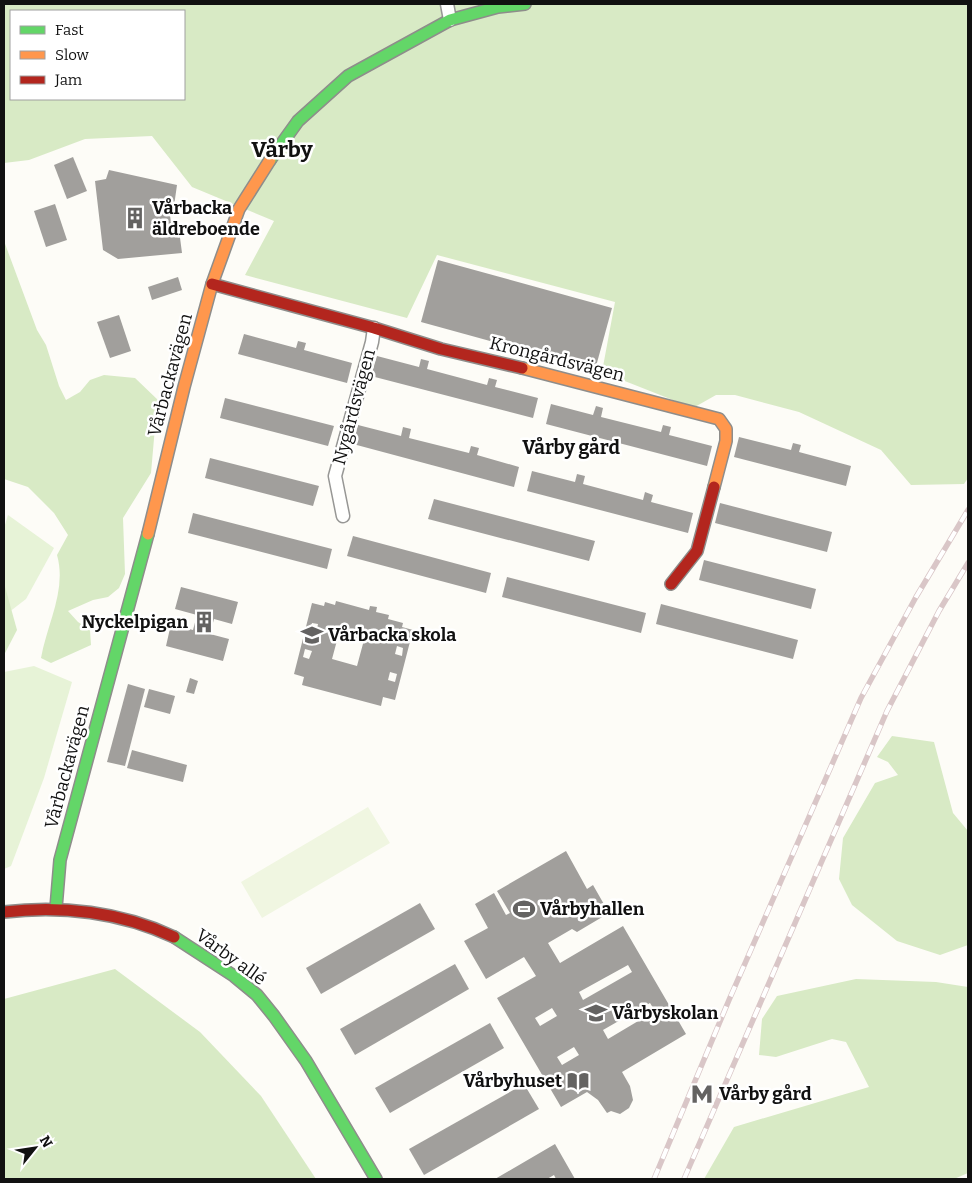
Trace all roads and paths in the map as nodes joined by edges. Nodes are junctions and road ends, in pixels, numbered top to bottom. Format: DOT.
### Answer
graph roads {
  1 [pos="446,4"];
  2 [pos="525,4"];
  3 [pos="450,20"];
  4 [pos="212,284"];
  5 [pos="374,328"];
  6 [pos="343,516"];
  7 [pos="671,584"];
  8 [pos="56,908"];
  9 [pos="4,912"];
  10 [pos="376,1179"];
  1 -- 3 [label="street"];
  2 -- 3 [label="street, Vårbackavägen"];
  3 -- 4 [label="street, Vårbackavägen"];
  4 -- 5 [label="street, Krongårdsvägen"];
  4 -- 8 [label="street, Vårbackavägen"];
  5 -- 6 [label="street, Nygårdsvägen"];
  5 -- 7 [label="street, Krongårdsvägen"];
  8 -- 9 [label="street, Vårby allé"];
  8 -- 10 [label="street, Vårby allé"];
}
